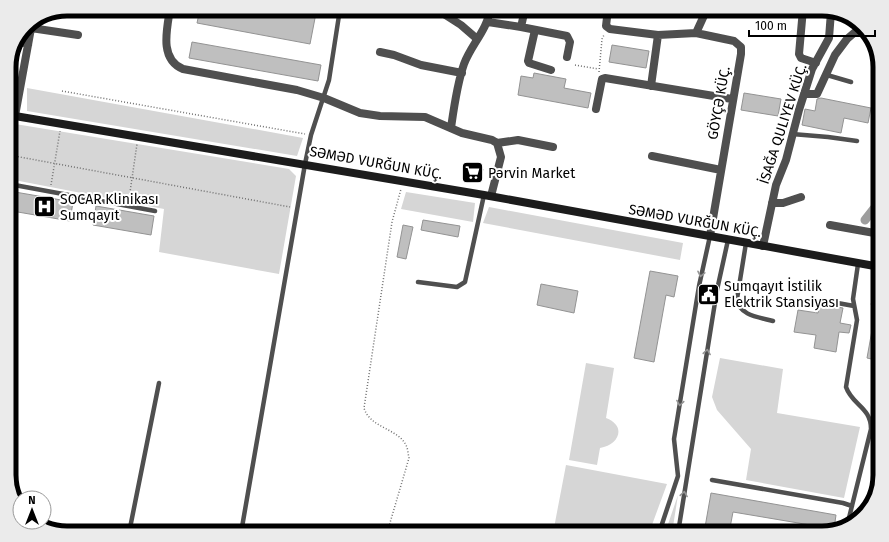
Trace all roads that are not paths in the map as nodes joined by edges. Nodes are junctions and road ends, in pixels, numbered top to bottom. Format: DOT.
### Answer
graph roads {
  1 [pos="169,16"];
  2 [pos="339,16"];
  3 [pos="447,16"];
  4 [pos="489,16"];
  5 [pos="523,16"];
  6 [pos="607,16"];
  7 [pos="704,16"];
  8 [pos="802,16"];
  9 [pos="831,17"];
  10 [pos="488,22"];
  11 [pos="37,27"];
  12 [pos="521,27"];
  13 [pos="535,30"];
  14 [pos="857,30"];
  15 [pos="31,31"];
  16 [pos="696,33"];
  17 [pos="78,34"];
  18 [pos="658,35"];
  19 [pos="476,38"];
  20 [pos="23,42"];
  21 [pos="28,45"];
  22 [pos="380,52"];
  23 [pos="567,57"];
  24 [pos="816,63"];
  25 [pos="551,70"];
  26 [pos="462,73"];
  27 [pos="827,75"];
  28 [pos="851,82"];
  29 [pos="650,86"];
  30 [pos="804,94"];
  31 [pos="16,98"];
  32 [pos="324,98"];
  33 [pos="732,100"];
  34 [pos="596,109"];
  35 [pos="16,117"];
  36 [pos="451,128"];
  37 [pos="792,134"];
  38 [pos="857,141"];
  39 [pos="497,143"];
  40 [pos="553,147"];
  41 [pos="652,156"];
  42 [pos="305,164"];
  43 [pos="721,170"];
  44 [pos="16,185"];
  45 [pos="487,196"];
  46 [pos="801,197"];
  47 [pos="772,203"];
  48 [pos="155,212"];
  49 [pos="830,225"];
  50 [pos="873,233"];
  51 [pos="710,236"];
  52 [pos="728,240"];
  53 [pos="746,243"];
  54 [pos="763,246"];
  55 [pos="858,264"];
  56 [pos="873,266"];
  57 [pos="418,282"];
  58 [pos="821,300"];
  59 [pos="854,306"];
  60 [pos="773,321"];
  61 [pos="159,383"];
  62 [pos="712,480"];
  63 [pos="852,506"];
  64 [pos="849,518"];
  65 [pos="131,526"];
  66 [pos="242,526"];
  67 [pos="661,526"];
  68 [pos="679,526"];
  1 -- 32 [label="street"];
  2 -- 32 [label="lane"];
  3 -- 19 [label="street"];
  4 -- 10 [label="street"];
  5 -- 12 [label="street"];
  6 -- 18 [label="street"];
  7 -- 16 [label="street"];
  8 -- 24 [label="street"];
  9 -- 24 [label="street, İSAĞA QULIYEV KÜÇ."];
  10 -- 12 [label="street"];
  10 -- 19 [label="street"];
  11 -- 17 [label="street"];
  12 -- 13 [label="street"];
  13 -- 23 [label="street"];
  13 -- 25 [label="street"];
  14 -- 27 [label="street"];
  15 -- 21 [label="street"];
  16 -- 18 [label="street"];
  16 -- 33 [label="street, GÖYÇƏ KÜÇ."];
  18 -- 29 [label="street"];
  19 -- 26 [label="street"];
  20 -- 21 [label="street"];
  21 -- 31 [label="street"];
  22 -- 26 [label="street"];
  24 -- 30 [label="street, İSAĞA QULIYEV KÜÇ."];
  26 -- 36 [label="street"];
  27 -- 28 [label="lane"];
  27 -- 30 [label="street"];
  29 -- 33 [label="street"];
  29 -- 34 [label="street"];
  30 -- 37 [label="street, İSAĞA QULIYEV KÜÇ."];
  32 -- 36 [label="street"];
  32 -- 42 [label="lane"];
  33 -- 43 [label="street, GÖYÇƏ KÜÇ."];
  35 -- 42 [label="main road, SƏMƏD VURĞUN KÜÇ."];
  36 -- 39 [label="street"];
  37 -- 38 [label="lane"];
  37 -- 47 [label="street, İSAĞA QULIYEV KÜÇ."];
  39 -- 40 [label="street"];
  39 -- 45 [label="street"];
  41 -- 43 [label="street"];
  42 -- 45 [label="main road, SƏMƏD VURĞUN KÜÇ."];
  42 -- 66 [label="lane"];
  43 -- 51 [label="street, GÖYÇƏ KÜÇ."];
  44 -- 48 [label="lane"];
  45 -- 51 [label="main road, SƏMƏD VURĞUN KÜÇ."];
  45 -- 57 [label="lane"];
  46 -- 47 [label="street"];
  47 -- 54 [label="street, İSAĞA QULIYEV KÜÇ."];
  49 -- 50 [label="street"];
  51 -- 52 [label="main road, SƏMƏD VURĞUN KÜÇ."];
  51 -- 67 [label="lane, one-way"];
  52 -- 53 [label="main road, SƏMƏD VURĞUN KÜÇ."];
  68 -- 52 [label="lane, one-way"];
  53 -- 54 [label="main road, SƏMƏD VURĞUN KÜÇ."];
  53 -- 60 [label="lane"];
  54 -- 55 [label="main road, SƏMƏD VURĞUN KÜÇ."];
  55 -- 56 [label="main road, SƏMƏD VURĞUN KÜÇ."];
  55 -- 59 [label="lane"];
  58 -- 59 [label="lane"];
  59 -- 63 [label="lane"];
  61 -- 65 [label="lane"];
  62 -- 63 [label="lane"];
  63 -- 64 [label="lane"];
}
